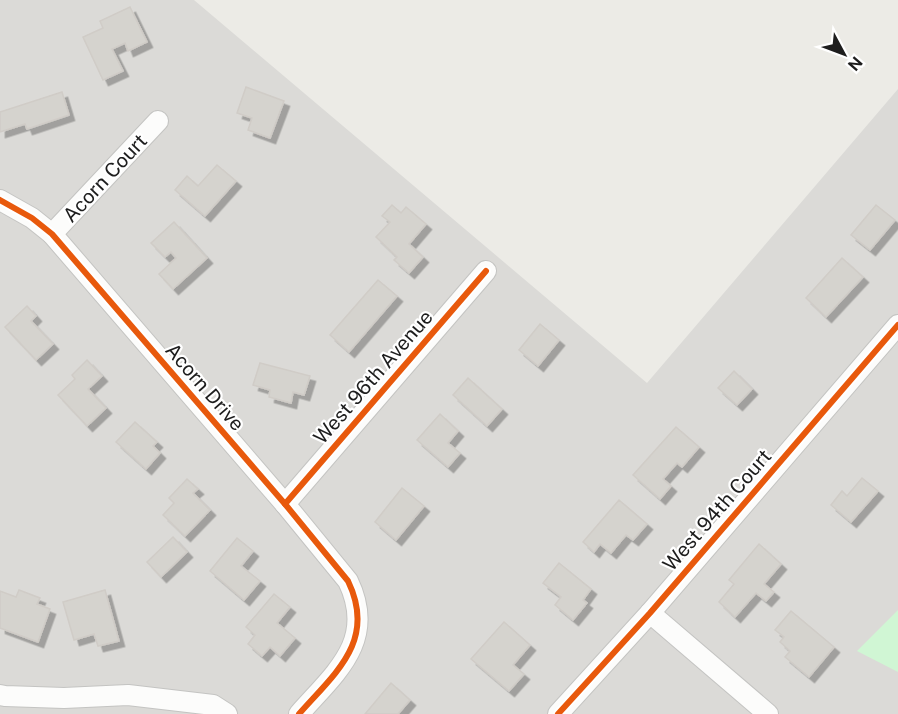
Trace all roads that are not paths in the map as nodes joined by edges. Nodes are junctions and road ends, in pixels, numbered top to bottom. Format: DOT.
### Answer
graph roads {
  1 [pos="158,121"];
  2 [pos="0,200"];
  3 [pos="52,234"];
  4 [pos="486,271"];
  5 [pos="898,325"];
  6 [pos="285,504"];
  7 [pos="650,613"];
  8 [pos="0,694"];
  9 [pos="227,714"];
  10 [pos="299,714"];
  11 [pos="558,714"];
  12 [pos="768,714"];
  1 -- 3 [label="street, Acorn Court"];
  2 -- 3 [label="street, Acorn Drive"];
  3 -- 6 [label="street, Acorn Drive"];
  4 -- 6 [label="street, West 96th Avenue"];
  5 -- 7 [label="street, West 94th Court"];
  6 -- 10 [label="street, Acorn Drive"];
  7 -- 11 [label="street, West 94th Court"];
  7 -- 12 [label="street"];
  8 -- 9 [label="street"];
}
